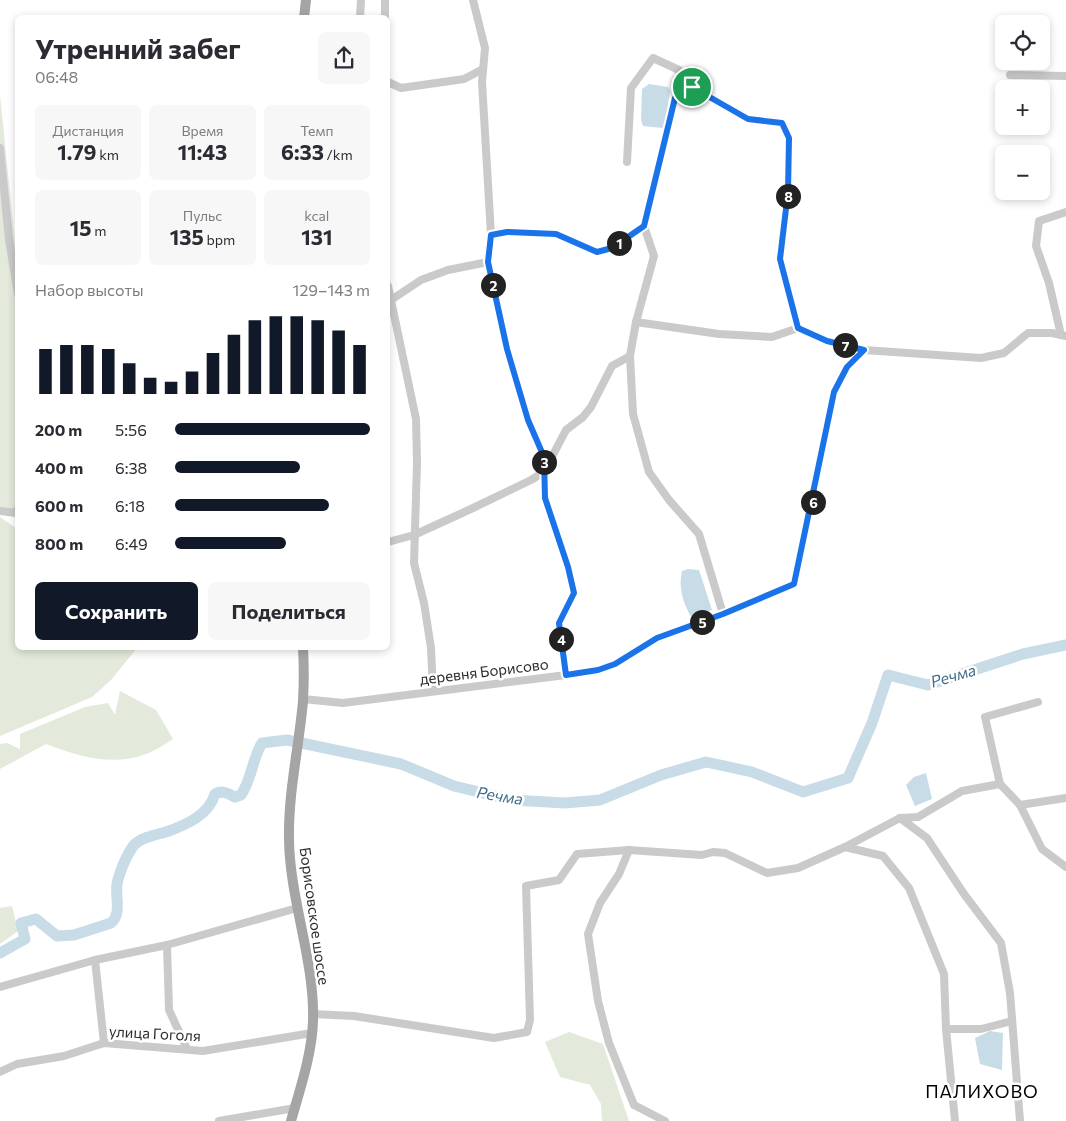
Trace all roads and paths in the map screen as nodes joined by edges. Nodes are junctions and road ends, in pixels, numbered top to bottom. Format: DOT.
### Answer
graph roads {
  1 [pos="306,0"];
  2 [pos="362,0"];
  3 [pos="385,0"];
  4 [pos="472,0"];
  5 [pos="304,15"];
  6 [pos="360,15"];
  7 [pos="385,15"];
  8 [pos="483,69"];
  9 [pos="1010,75"];
  10 [pos="1066,76"];
  11 [pos="390,83"];
  12 [pos="692,87"];
  13 [pos="0,148"];
  14 [pos="627,162"];
  15 [pos="1066,212"];
  16 [pos="644,226"];
  17 [pos="491,235"];
  18 [pos="9,240"];
  19 [pos="0,241"];
  20 [pos="488,262"];
  21 [pos="15,276"];
  22 [pos="390,300"];
  23 [pos="390,305"];
  24 [pos="636,322"];
  25 [pos="798,328"];
  26 [pos="1064,336"];
  27 [pos="864,350"];
  28 [pos="630,356"];
  29 [pos="544,472"];
  30 [pos="0,511"];
  31 [pos="15,513"];
  32 [pos="414,534"];
  33 [pos="390,541"];
  34 [pos="723,614"];
  35 [pos="304,650"];
  36 [pos="566,675"];
  37 [pos="433,690"];
  38 [pos="303,699"];
  39 [pos="1038,702"];
  40 [pos="1000,784"];
  41 [pos="1066,798"];
  42 [pos="1020,805"];
  43 [pos="900,818"];
  44 [pos="845,847"];
  45 [pos="629,850"];
  46 [pos="1066,867"];
  47 [pos="297,908"];
  48 [pos="167,945"];
  49 [pos="95,960"];
  50 [pos="0,987"];
  51 [pos="313,1014"];
  52 [pos="1012,1021"];
  53 [pos="946,1029"];
  54 [pos="312,1033"];
  55 [pos="104,1043"];
  56 [pos="187,1050"];
  57 [pos="0,1072"];
  58 [pos="295,1108"];
  59 [pos="219,1121"];
  60 [pos="291,1121"];
  61 [pos="665,1121"];
  62 [pos="955,1121"];
  63 [pos="1020,1121"];
  1 -- 5 [label="main road"];
  2 -- 6 [label="street"];
  3 -- 7 [label="street"];
  4 -- 8 [label="street"];
  8 -- 11 [label="street"];
  8 -- 17 [label="street"];
  9 -- 10 [label="street"];
  12 -- 14 [label="street"];
  12 -- 16 [label="street"];
  12 -- 25 [label="street"];
  13 -- 18 [label="street"];
  15 -- 26 [label="street"];
  16 -- 17 [label="street"];
  16 -- 24 [label="street"];
  17 -- 20 [label="street"];
  18 -- 19 [label="street"];
  18 -- 21 [label="street"];
  20 -- 22 [label="street"];
  20 -- 29 [label="street"];
  23 -- 32 [label="street"];
  24 -- 25 [label="street"];
  24 -- 28 [label="street"];
  25 -- 27 [label="street"];
  26 -- 27 [label="street"];
  27 -- 34 [label="street, деревня Борисово"];
  28 -- 29 [label="street"];
  28 -- 34 [label="street"];
  29 -- 32 [label="street"];
  29 -- 36 [label="street"];
  30 -- 31 [label="street"];
  32 -- 33 [label="street"];
  32 -- 37 [label="street"];
  34 -- 36 [label="street, деревня Борисово"];
  35 -- 38 [label="main road, Борисовское шоссе"];
  36 -- 37 [label="street, деревня Борисово"];
  37 -- 38 [label="street, деревня Борисово"];
  38 -- 47 [label="main road, Борисовское шоссе"];
  39 -- 40 [label="street"];
  40 -- 42 [label="street"];
  40 -- 43 [label="street"];
  41 -- 42 [label="street"];
  42 -- 46 [label="street"];
  43 -- 44 [label="street"];
  43 -- 52 [label="street"];
  44 -- 45 [label="street"];
  44 -- 53 [label="street"];
  45 -- 51 [label="street"];
  45 -- 61 [label="street"];
  47 -- 48 [label="street"];
  47 -- 51 [label="main road, Борисовское шоссе"];
  48 -- 49 [label="street"];
  48 -- 56 [label="street"];
  49 -- 50 [label="street"];
  49 -- 55 [label="street"];
  51 -- 54 [label="main road, Борисовское шоссе"];
  52 -- 53 [label="street"];
  52 -- 63 [label="street"];
  53 -- 62 [label="street"];
  54 -- 56 [label="street, улица Гоголя"];
  54 -- 58 [label="main road, Борисовское шоссе"];
  55 -- 56 [label="street, улица Гоголя"];
  55 -- 57 [label="street, улица Гоголя"];
  58 -- 59 [label="street"];
  58 -- 60 [label="main road, Борисовское шоссе"];
}
